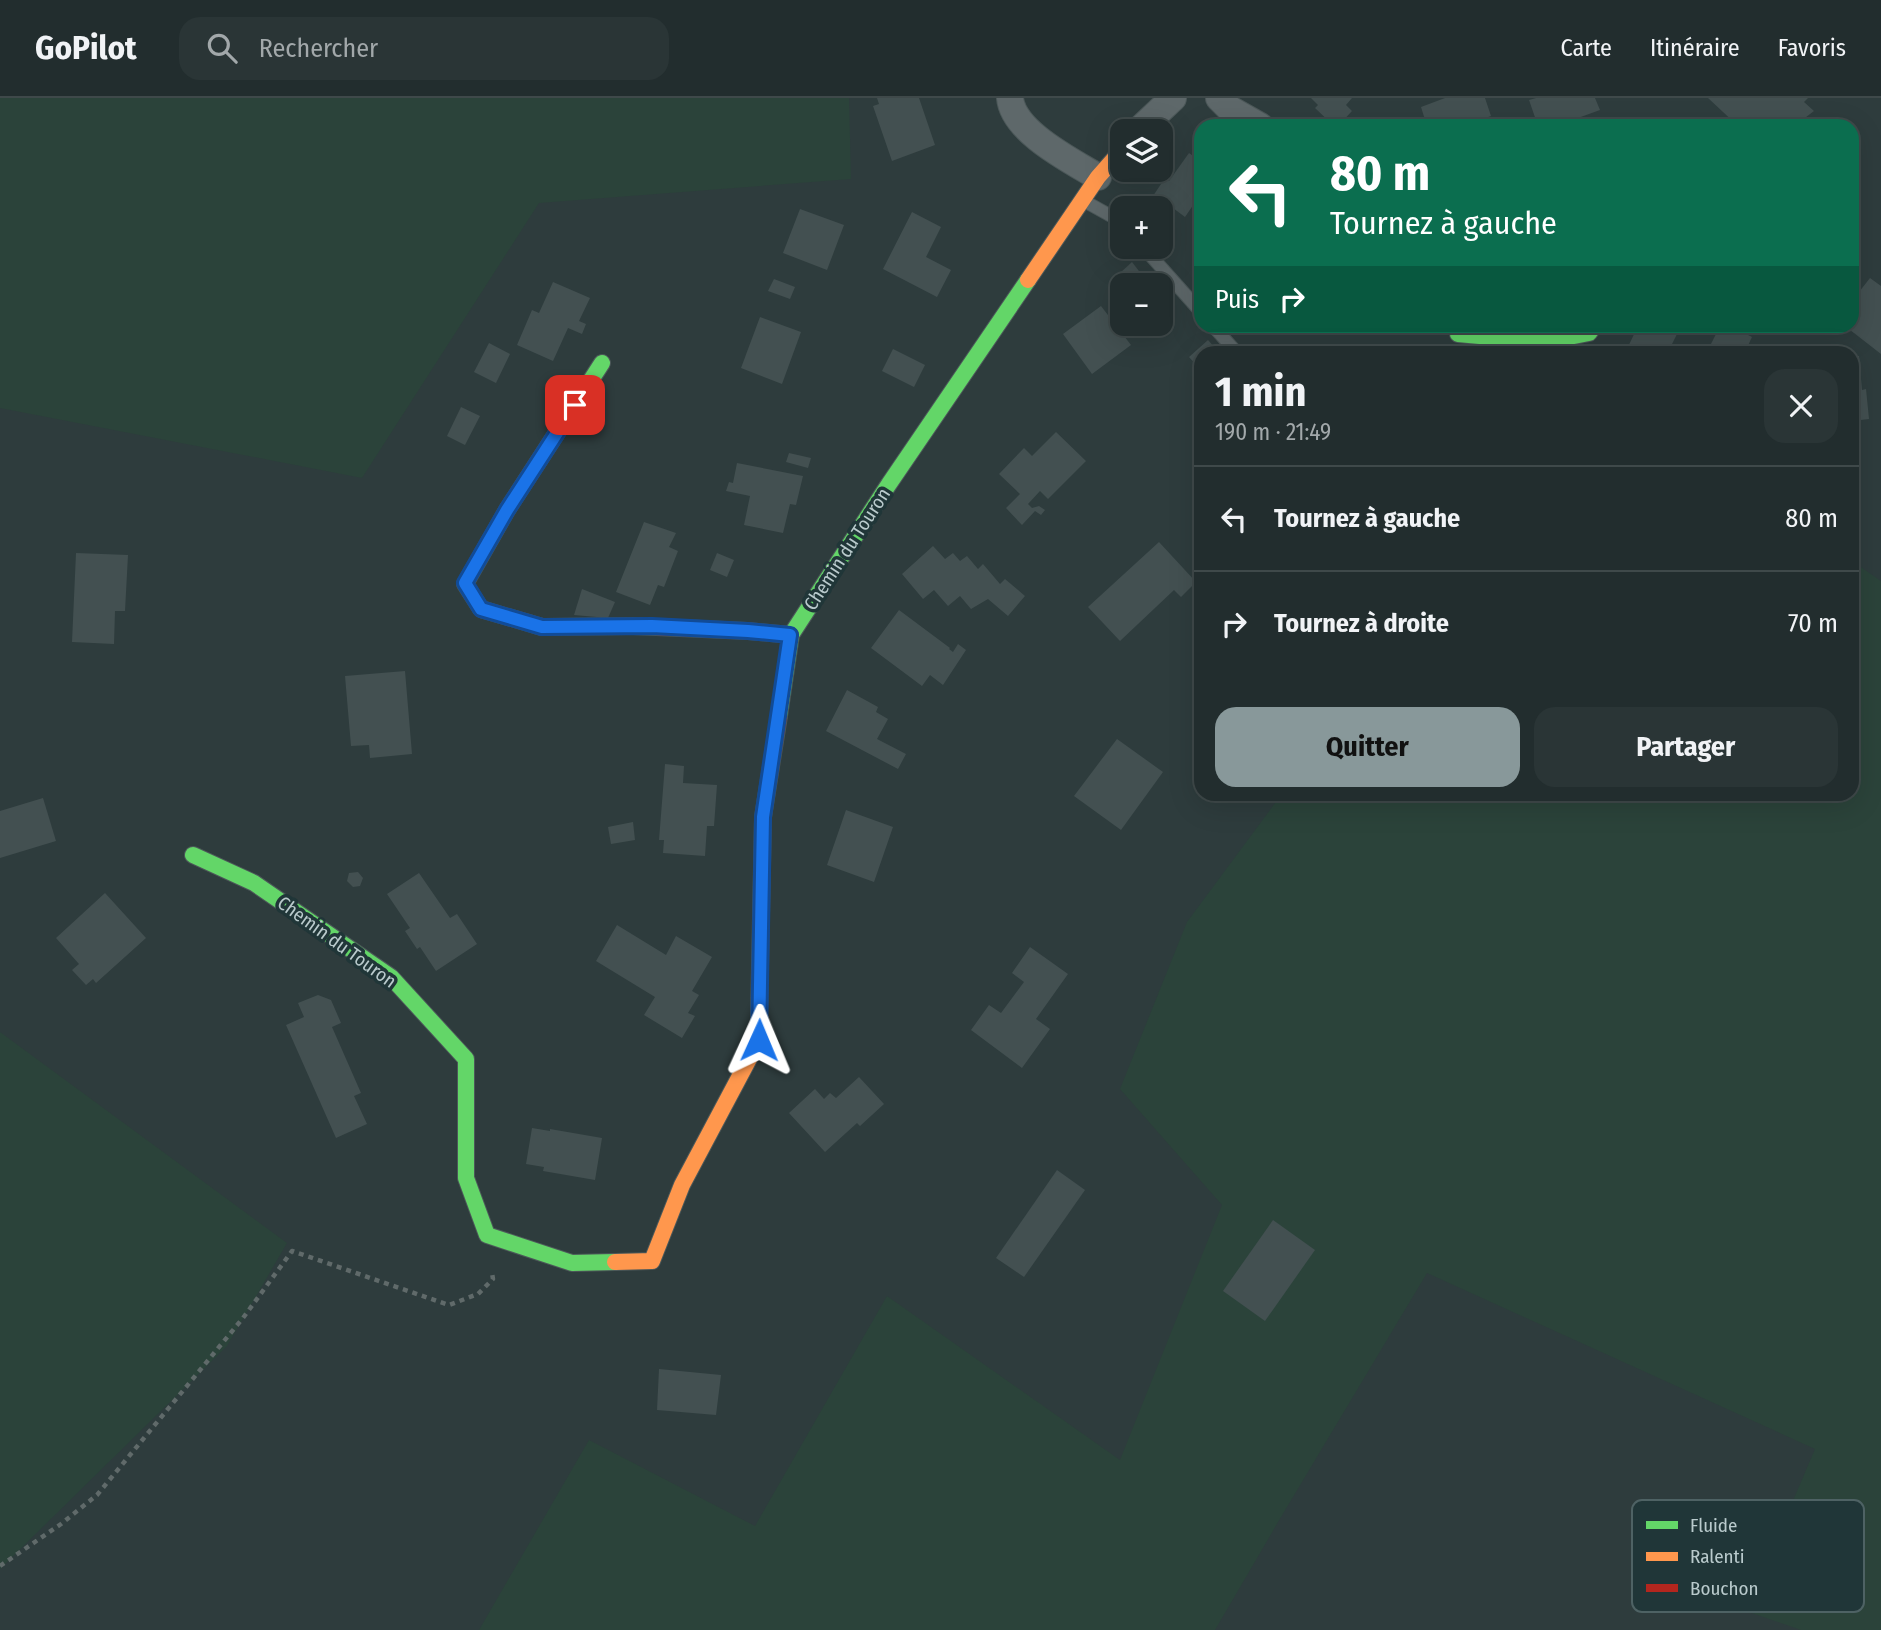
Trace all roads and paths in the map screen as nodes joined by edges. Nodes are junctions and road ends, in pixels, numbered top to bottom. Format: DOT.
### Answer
graph roads {
  1 [pos="1010,98"];
  2 [pos="1173,98"];
  3 [pos="1230,102"];
  4 [pos="1151,119"];
  5 [pos="1251,119"];
  6 [pos="1110,164"];
  7 [pos="1098,177"];
  8 [pos="1083,200"];
  9 [pos="1110,215"];
  10 [pos="1154,259"];
  11 [pos="1194,305"];
  12 [pos="1584,333"];
  13 [pos="1458,334"];
  14 [pos="602,363"];
  15 [pos="790,635"];
  16 [pos="192,855"];
  17 [pos="487,1235"];
  18 [pos="0,1566"];
  1 -- 7 [label="street"];
  2 -- 4 [label="street"];
  3 -- 5 [label="street"];
  6 -- 7 [label="street, Chemin du Touron"];
  7 -- 8 [label="street, Chemin du Touron"];
  8 -- 9 [label="lane"];
  8 -- 15 [label="street, Chemin du Touron"];
  10 -- 11 [label="lane"];
  12 -- 13 [label="street"];
  14 -- 15 [label="street"];
  15 -- 17 [label="street, Chemin du Touron"];
  16 -- 17 [label="street, Chemin du Touron"];
  17 -- 18 [label="path"];
}
